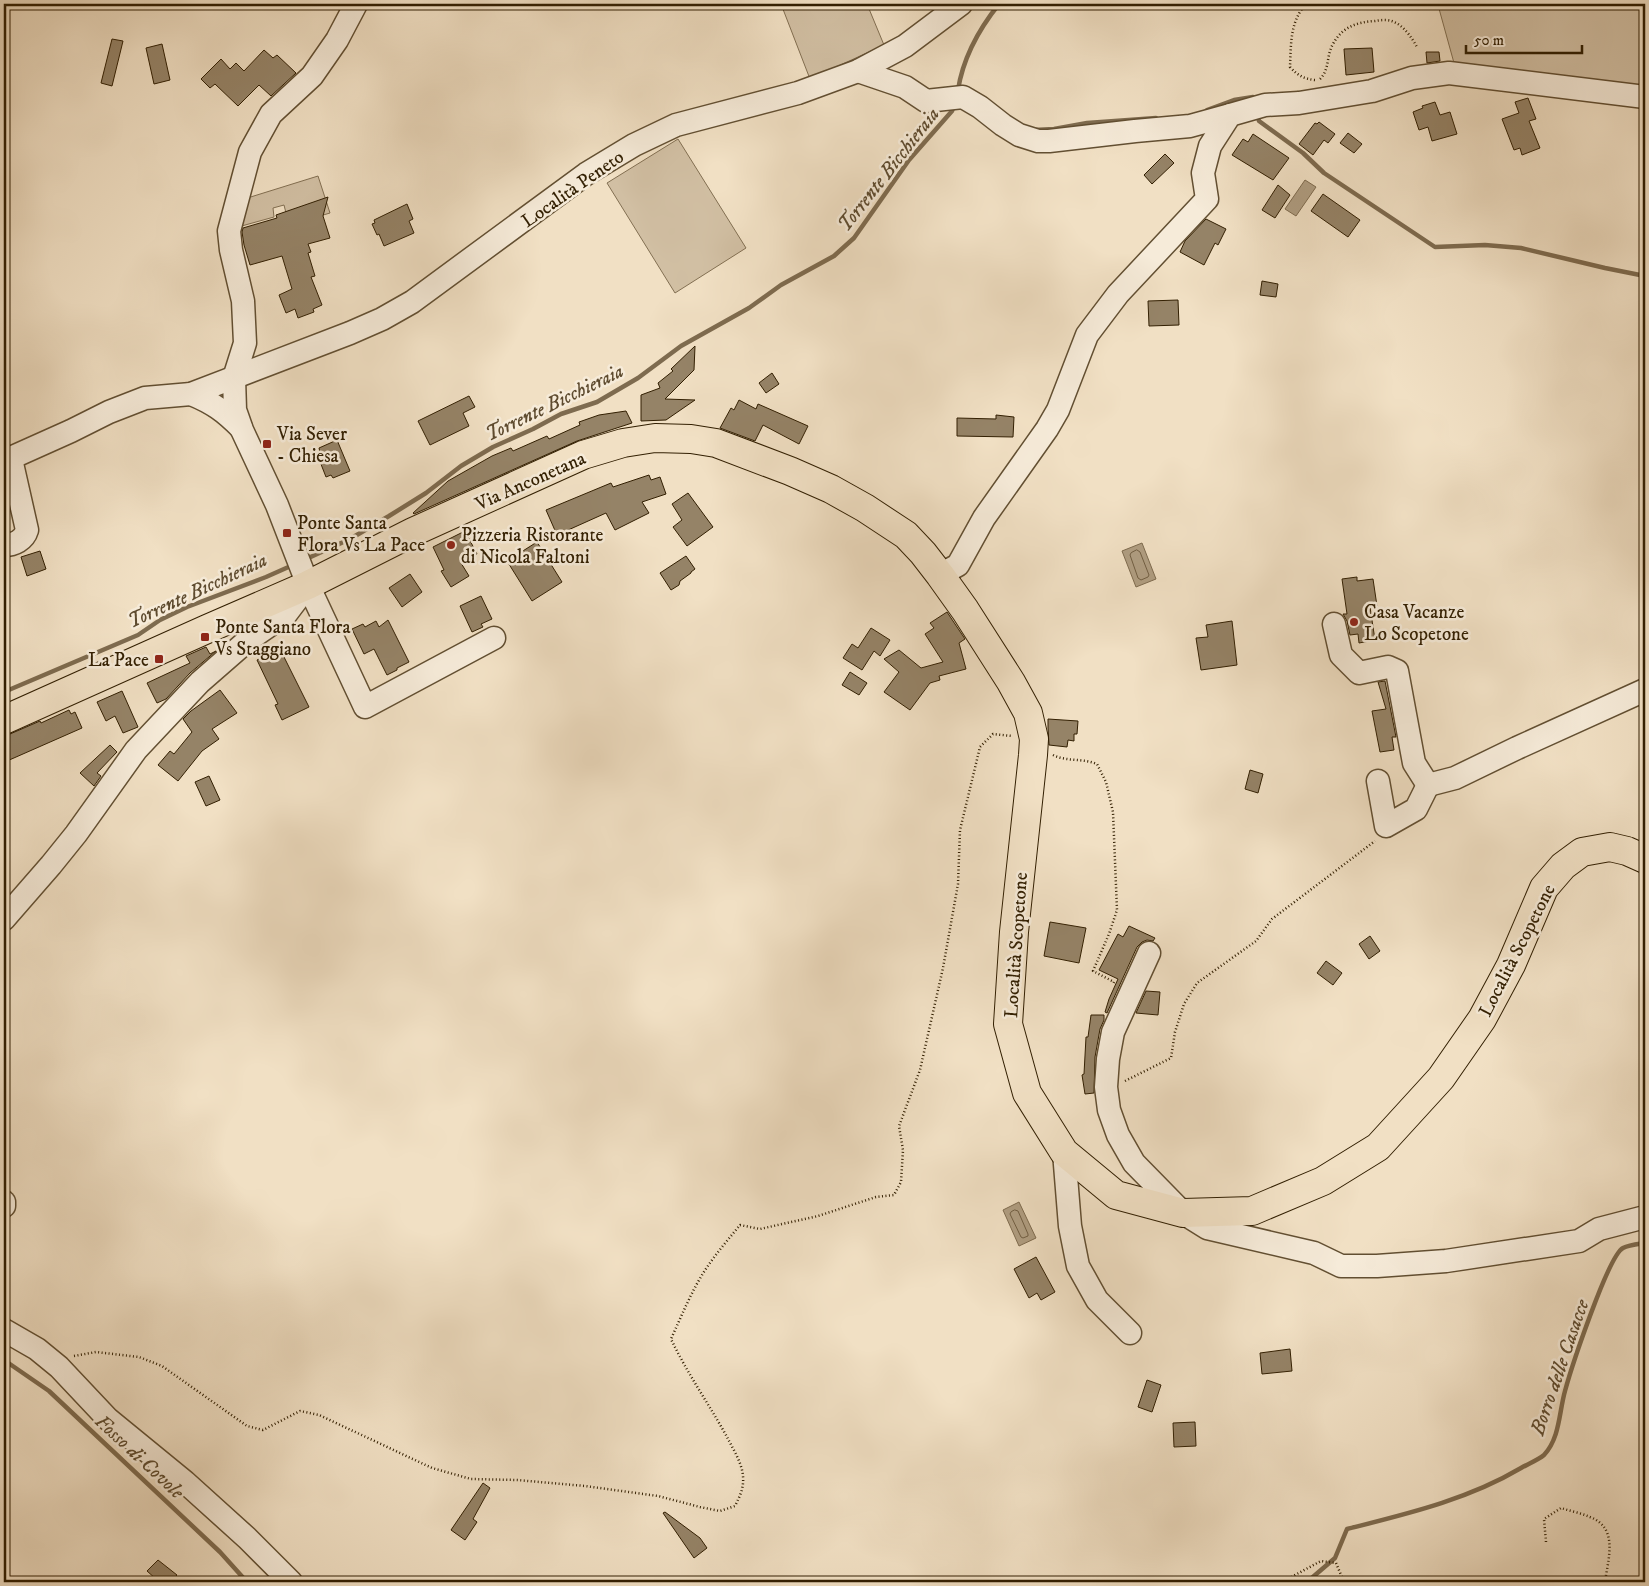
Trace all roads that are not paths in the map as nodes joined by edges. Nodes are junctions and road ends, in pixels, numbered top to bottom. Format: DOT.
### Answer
graph roads {
  1 [pos="356,4"];
  2 [pos="961,4"];
  3 [pos="858,71"];
  4 [pos="1645,97"];
  5 [pos="1230,115"];
  6 [pos="234,378"];
  7 [pos="191,394"];
  8 [pos="242,430"];
  9 [pos="7,460"];
  10 [pos="4,545"];
  11 [pos="302,570"];
  12 [pos="940,575"];
  13 [pos="1334,624"];
  14 [pos="494,638"];
  15 [pos="1645,690"];
  16 [pos="4,720"];
  17 [pos="1378,781"];
  18 [pos="1428,786"];
  19 [pos="1645,859"];
  20 [pos="4,919"];
  21 [pos="1149,953"];
  22 [pos="1064,1152"];
  23 [pos="4,1202"];
  24 [pos="4,1206"];
  25 [pos="1183,1213"];
  26 [pos="1645,1217"];
  27 [pos="4,1330"];
  28 [pos="1130,1333"];
  29 [pos="291,1582"];
  1 -- 6 [label="street"];
  2 -- 3 [label="street, Località Peneto"];
  3 -- 5 [label="street"];
  3 -- 6 [label="street, Località Peneto"];
  4 -- 5 [label="street"];
  5 -- 12 [label="street"];
  6 -- 7 [label="street, Località Peneto"];
  6 -- 8 [label="street"];
  7 -- 8 [label="street"];
  7 -- 9 [label="street"];
  8 -- 11 [label="street"];
  9 -- 10 [label="street"];
  11 -- 12 [label="main road, Via Anconetana"];
  11 -- 14 [label="street"];
  11 -- 16 [label="main road, Via Anconetana"];
  11 -- 20 [label="street"];
  12 -- 22 [label="main road, Località Scopetone"];
  13 -- 18 [label="street"];
  15 -- 18 [label="street"];
  17 -- 18 [label="street"];
  19 -- 25 [label="main road, Località Scopetone"];
  21 -- 25 [label="street"];
  22 -- 25 [label="main road, Località Scopetone"];
  22 -- 28 [label="street"];
  23 -- 24 [label="street"];
  25 -- 26 [label="street"];
  27 -- 29 [label="street"];
}
